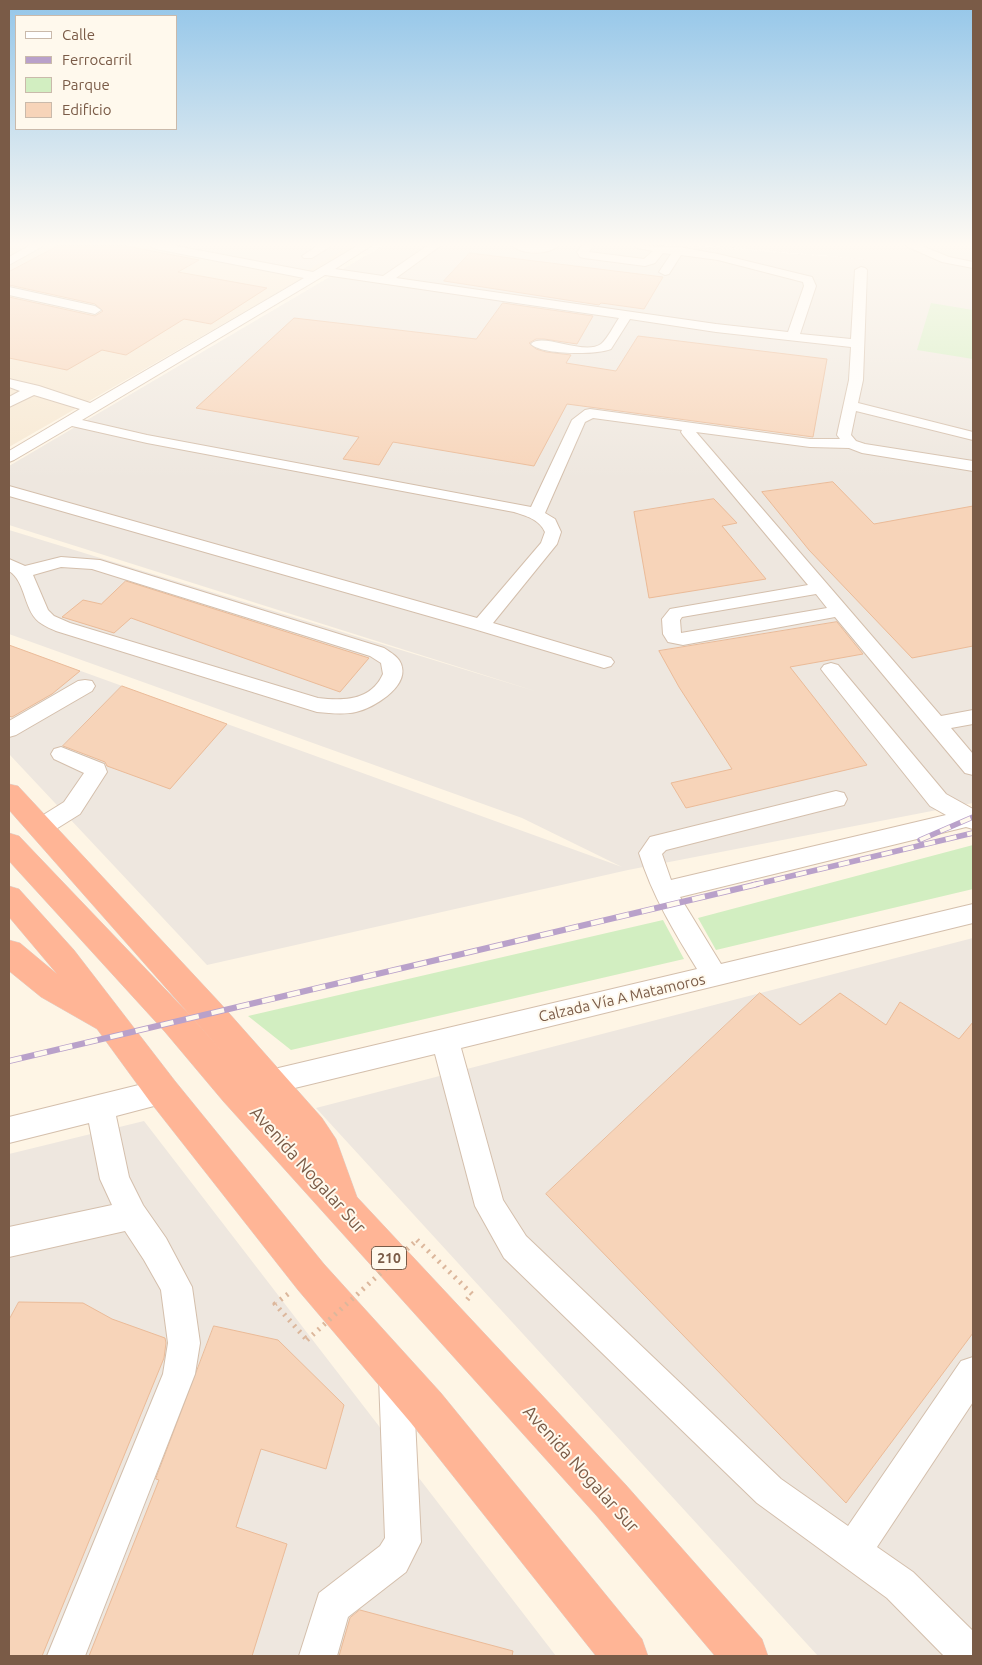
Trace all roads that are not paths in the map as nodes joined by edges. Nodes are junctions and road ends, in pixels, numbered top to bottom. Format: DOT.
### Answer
graph roads {
  1 [pos="235,324"];
  2 [pos="621,324"];
  3 [pos="696,324"];
  4 [pos="797,324"];
  5 [pos="859,324"];
  6 [pos="793,336"];
  7 [pos="538,344"];
  8 [pos="858,344"];
  9 [pos="9,382"];
  10 [pos="34,390"];
  11 [pos="11,400"];
  12 [pos="850,405"];
  13 [pos="92,408"];
  14 [pos="70,421"];
  15 [pos="688,432"];
  16 [pos="973,436"];
  17 [pos="851,444"];
  18 [pos="9,457"];
  19 [pos="973,466"];
  20 [pos="9,491"];
  21 [pos="536,514"];
  22 [pos="16,568"];
  23 [pos="820,588"];
  24 [pos="840,611"];
  25 [pos="481,625"];
  26 [pos="604,662"];
  27 [pos="831,669"];
  28 [pos="86,686"];
  29 [pos="973,716"];
  30 [pos="936,724"];
  31 [pos="9,730"];
  32 [pos="61,754"];
  33 [pos="973,768"];
  34 [pos="9,793"];
  35 [pos="836,799"];
  36 [pos="971,819"];
  37 [pos="40,828"];
  38 [pos="18,854"];
  39 [pos="665,892"];
  40 [pos="9,897"];
  41 [pos="973,914"];
  42 [pos="9,952"];
  43 [pos="715,976"];
  44 [pos="113,1024"];
  45 [pos="446,1040"];
  46 [pos="270,1082"];
  47 [pos="164,1092"];
  48 [pos="100,1109"];
  49 [pos="9,1130"];
  50 [pos="343,1209"];
  51 [pos="132,1215"];
  52 [pos="9,1242"];
  53 [pos="973,1373"];
  54 [pos="396,1374"];
  55 [pos="853,1551"];
  56 [pos="608,1647"];
  57 [pos="66,1656"];
  58 [pos="318,1656"];
  59 [pos="745,1656"];
  60 [pos="971,1656"];
  1 -- 13 [label="street"];
  2 -- 7 [label="street"];
  3 -- 6 [label="street"];
  4 -- 6 [label="street"];
  5 -- 8 [label="street"];
  6 -- 8 [label="street"];
  8 -- 12 [label="street"];
  9 -- 10 [label="street"];
  10 -- 11 [label="street"];
  10 -- 13 [label="street"];
  12 -- 16 [label="street"];
  12 -- 17 [label="street"];
  13 -- 14 [label="street"];
  14 -- 18 [label="street"];
  14 -- 21 [label="street"];
  15 -- 23 [label="street"];
  17 -- 19 [label="street"];
  17 -- 21 [label="street"];
  20 -- 25 [label="street"];
  21 -- 25 [label="street"];
  22 -- 22 [label="street"];
  23 -- 24 [label="street"];
  23 -- 24 [label="street"];
  24 -- 30 [label="street"];
  25 -- 26 [label="street"];
  27 -- 36 [label="street"];
  28 -- 31 [label="street"];
  29 -- 30 [label="street"];
  30 -- 33 [label="street"];
  32 -- 37 [label="street"];
  34 -- 37 [label="highway"];
  35 -- 39 [label="street"];
  36 -- 39 [label="street"];
  37 -- 46 [label="highway"];
  38 -- 50 [label="highway, Avenida Nogalar Sur / 210"];
  39 -- 43 [label="street"];
  40 -- 44 [label="highway"];
  41 -- 43 [label="street, Calzada Vía A Matamoros"];
  42 -- 44 [label="highway"];
  43 -- 45 [label="street, Calzada Vía A Matamoros"];
  44 -- 47 [label="highway"];
  45 -- 46 [label="street, Calzada Vía A Matamoros"];
  45 -- 55 [label="street"];
  46 -- 50 [label="highway"];
  47 -- 48 [label="street"];
  47 -- 54 [label="highway"];
  48 -- 49 [label="street"];
  48 -- 51 [label="street"];
  50 -- 59 [label="highway, Avenida Nogalar Sur / 210"];
  51 -- 52 [label="street"];
  51 -- 57 [label="street"];
  53 -- 55 [label="street"];
  54 -- 56 [label="highway"];
  54 -- 58 [label="street"];
  55 -- 60 [label="street"];
}
